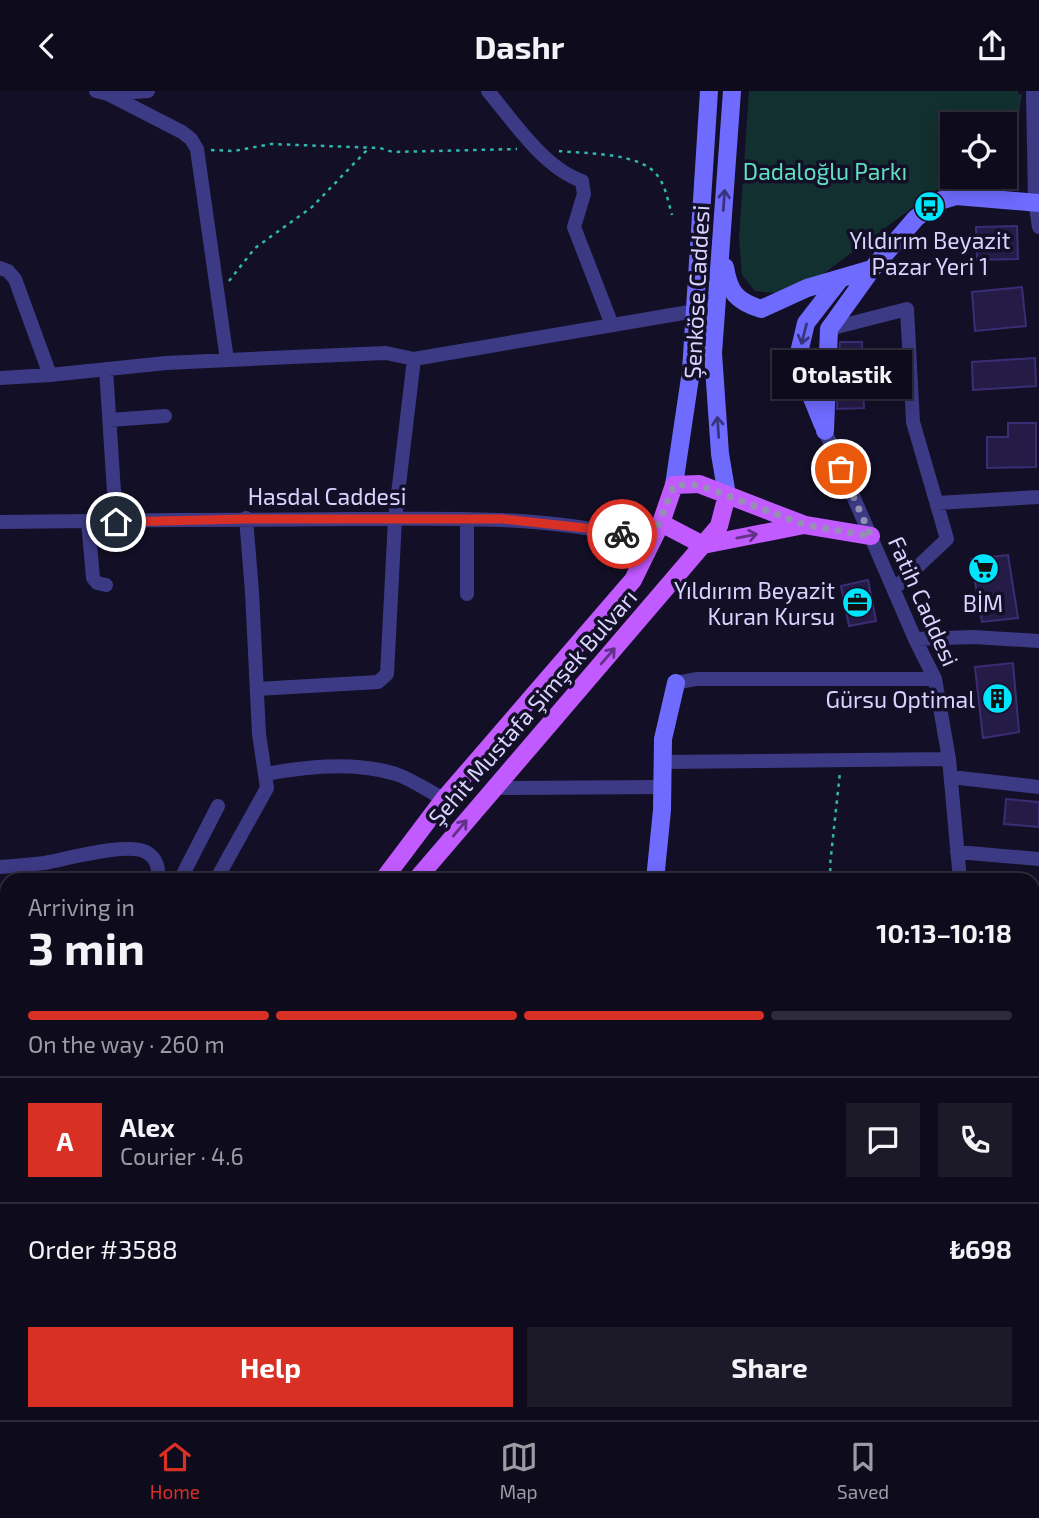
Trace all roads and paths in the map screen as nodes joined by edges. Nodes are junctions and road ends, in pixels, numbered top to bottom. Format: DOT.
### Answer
graph roads {
  1 [pos="148,91"];
  2 [pos="488,91"];
  3 [pos="709,91"];
  4 [pos="732,91"];
  5 [pos="1033,91"];
  6 [pos="102,93"];
  7 [pos="195,143"];
  8 [pos="368,149"];
  9 [pos="538,149"];
  10 [pos="1037,202"];
  11 [pos="672,215"];
  12 [pos="1039,227"];
  13 [pos="721,242"];
  14 [pos="0,268"];
  15 [pos="872,269"];
  16 [pos="841,278"];
  17 [pos="219,300"];
  18 [pos="695,311"];
  19 [pos="612,325"];
  20 [pos="829,329"];
  21 [pos="414,359"];
  22 [pos="228,360"];
  23 [pos="107,369"];
  24 [pos="50,375"];
  25 [pos="0,378"];
  26 [pos="165,416"];
  27 [pos="110,420"];
  28 [pos="825,431"];
  29 [pos="674,485"];
  30 [pos="727,495"];
  31 [pos="1039,496"];
  32 [pos="937,503"];
  33 [pos="246,519"];
  34 [pos="395,519"];
  35 [pos="467,519"];
  36 [pos="88,521"];
  37 [pos="0,522"];
  38 [pos="116,522"];
  39 [pos="661,523"];
  40 [pos="805,525"];
  41 [pos="871,536"];
  42 [pos="651,543"];
  43 [pos="703,545"];
  44 [pos="106,585"];
  45 [pos="894,589"];
  46 [pos="467,594"];
  47 [pos="915,639"];
  48 [pos="1039,641"];
  49 [pos="935,679"];
  50 [pos="676,683"];
  51 [pos="257,689"];
  52 [pos="949,759"];
  53 [pos="842,760"];
  54 [pos="663,762"];
  55 [pos="266,773"];
  56 [pos="951,777"];
  57 [pos="662,787"];
  58 [pos="1039,787"];
  59 [pos="494,788"];
  60 [pos="444,799"];
  61 [pos="218,807"];
  62 [pos="957,852"];
  63 [pos="1039,859"];
  64 [pos="0,867"];
  65 [pos="158,873"];
  66 [pos="184,873"];
  67 [pos="220,873"];
  68 [pos="388,873"];
  69 [pos="422,873"];
  70 [pos="656,873"];
  71 [pos="831,873"];
  72 [pos="959,873"];
  1 -- 6 [label="street"];
  2 -- 9 [label="street"];
  3 -- 18 [label="main road, Şenköse Caddesi"];
  13 -- 4 [label="main road, Şenköse Caddesi, one-way"];
  5 -- 10 [label="street"];
  6 -- 7 [label="street"];
  7 -- 8 [label="path"];
  7 -- 17 [label="street"];
  8 -- 9 [label="path"];
  8 -- 17 [label="path"];
  9 -- 11 [label="path"];
  9 -- 19 [label="street"];
  10 -- 12 [label="street"];
  10 -- 15 [label="main road"];
  13 -- 16 [label="main road"];
  30 -- 13 [label="main road, Şenköse Caddesi, one-way"];
  14 -- 24 [label="street"];
  15 -- 16 [label="main road"];
  15 -- 20 [label="main road"];
  16 -- 28 [label="main road, one-way"];
  17 -- 22 [label="street"];
  18 -- 19 [label="street"];
  18 -- 29 [label="main road, Şenköse Caddesi"];
  19 -- 21 [label="street"];
  20 -- 28 [label="main road"];
  20 -- 32 [label="street"];
  21 -- 22 [label="street"];
  21 -- 34 [label="street"];
  22 -- 23 [label="street"];
  23 -- 24 [label="street"];
  23 -- 27 [label="street"];
  24 -- 25 [label="street"];
  26 -- 27 [label="street"];
  27 -- 38 [label="street"];
  28 -- 41 [label="street, Fatih Caddesi"];
  29 -- 30 [label="main road"];
  29 -- 39 [label="main road, Şehit Mustafa Şimşek Bulvarı"];
  30 -- 40 [label="main road"];
  30 -- 43 [label="main road, Şehit Mustafa Şimşek Bulvarı"];
  31 -- 32 [label="street"];
  32 -- 45 [label="street"];
  33 -- 34 [label="street, Hasdal Caddesi"];
  33 -- 38 [label="street, Hasdal Caddesi"];
  33 -- 51 [label="street"];
  34 -- 35 [label="street, Hasdal Caddesi"];
  34 -- 51 [label="street"];
  35 -- 42 [label="street, Hasdal Caddesi"];
  35 -- 46 [label="street"];
  36 -- 37 [label="street, Hasdal Caddesi"];
  36 -- 38 [label="street, Hasdal Caddesi"];
  36 -- 44 [label="street"];
  39 -- 42 [label="main road, Şehit Mustafa Şimşek Bulvarı"];
  39 -- 43 [label="main road"];
  40 -- 41 [label="main road"];
  43 -- 40 [label="main road, one-way"];
  41 -- 45 [label="street, Fatih Caddesi"];
  42 -- 60 [label="main road, Şehit Mustafa Şimşek Bulvarı"];
  59 -- 43 [label="main road, Şehit Mustafa Şimşek Bulvarı, one-way"];
  45 -- 47 [label="street, Fatih Caddesi"];
  47 -- 48 [label="street"];
  47 -- 49 [label="street, Fatih Caddesi"];
  49 -- 50 [label="street"];
  49 -- 52 [label="street, Fatih Caddesi"];
  50 -- 54 [label="main road"];
  51 -- 55 [label="street"];
  52 -- 53 [label="street"];
  52 -- 56 [label="street, Fatih Caddesi"];
  53 -- 54 [label="street"];
  53 -- 71 [label="path"];
  54 -- 57 [label="main road"];
  55 -- 60 [label="street"];
  55 -- 67 [label="street"];
  56 -- 58 [label="street"];
  56 -- 62 [label="street, Fatih Caddesi"];
  57 -- 59 [label="street"];
  57 -- 70 [label="main road"];
  69 -- 59 [label="main road, Şehit Mustafa Şimşek Bulvarı, one-way"];
  60 -- 68 [label="main road, Şehit Mustafa Şimşek Bulvarı"];
  61 -- 66 [label="street"];
  62 -- 63 [label="street"];
  62 -- 72 [label="street, Fatih Caddesi"];
  64 -- 65 [label="street"];
}
